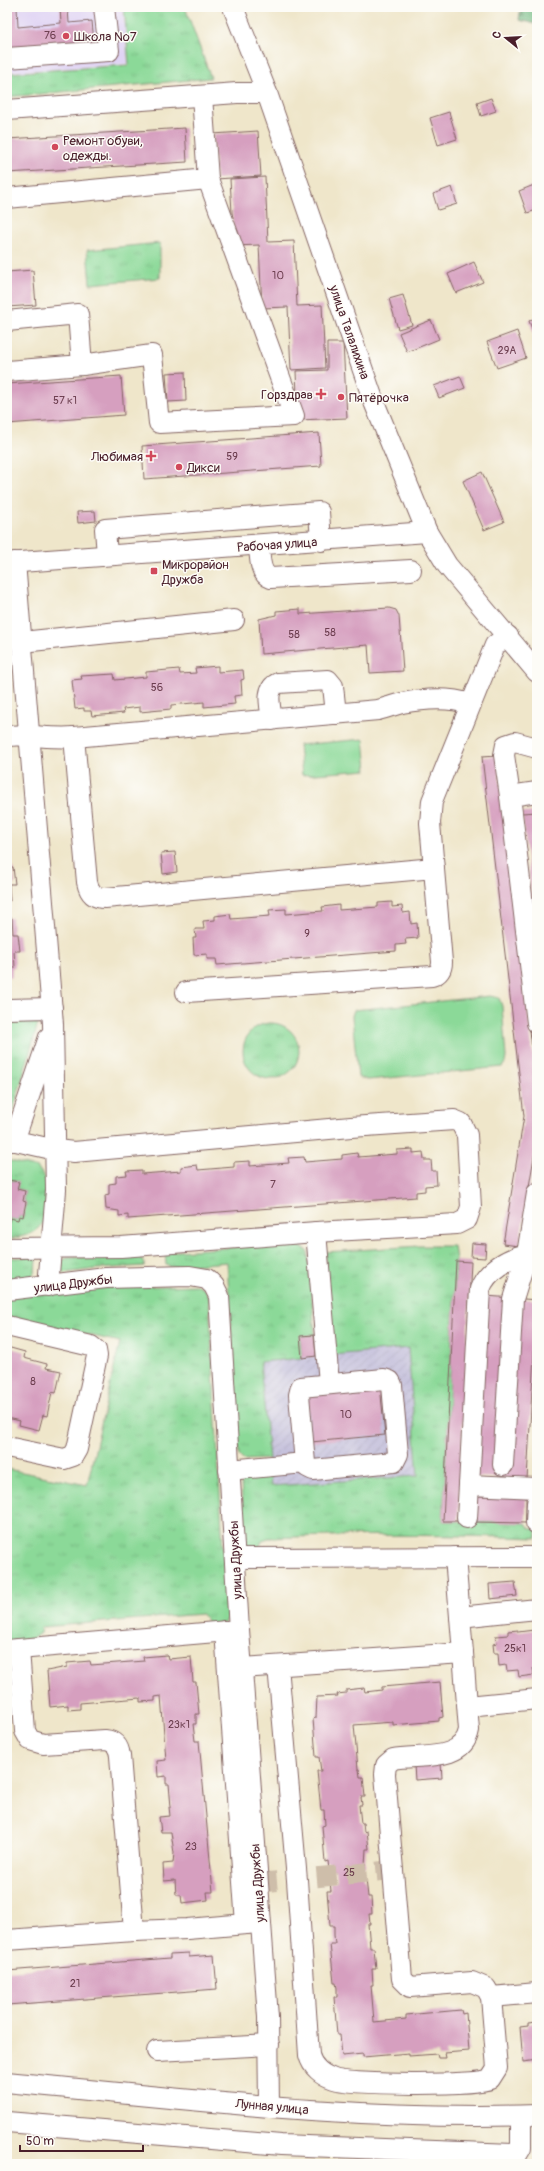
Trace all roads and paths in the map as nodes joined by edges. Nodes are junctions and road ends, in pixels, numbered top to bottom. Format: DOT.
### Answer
graph roads {
  1 [pos="104,7"];
  2 [pos="233,7"];
  3 [pos="7,58"];
  4 [pos="267,93"];
  5 [pos="202,96"];
  6 [pos="7,110"];
  7 [pos="208,179"];
  8 [pos="7,198"];
  9 [pos="7,321"];
  10 [pos="82,364"];
  11 [pos="7,371"];
  12 [pos="427,532"];
  13 [pos="321,541"];
  14 [pos="259,545"];
  15 [pos="107,555"];
  16 [pos="11,563"];
  17 [pos="411,570"];
  18 [pos="234,620"];
  19 [pos="508,636"];
  20 [pos="17,649"];
  21 [pos="537,672"];
  22 [pos="470,704"];
  23 [pos="336,714"];
  24 [pos="272,720"];
  25 [pos="30,735"];
  26 [pos="7,736"];
  27 [pos="74,737"];
  28 [pos="537,748"];
  29 [pos="537,792"];
  30 [pos="510,796"];
  31 [pos="434,868"];
  32 [pos="186,992"];
  33 [pos="7,1009"];
  34 [pos="53,1016"];
  35 [pos="537,1023"];
  36 [pos="10,1140"];
  37 [pos="56,1150"];
  38 [pos="537,1193"];
  39 [pos="316,1232"];
  40 [pos="51,1247"];
  41 [pos="7,1248"];
  42 [pos="532,1260"];
  43 [pos="48,1286"];
  44 [pos="7,1290"];
  45 [pos="7,1326"];
  46 [pos="329,1383"];
  47 [pos="7,1447"];
  48 [pos="305,1463"];
  49 [pos="504,1464"];
  50 [pos="229,1470"];
  51 [pos="469,1485"];
  52 [pos="537,1488"];
  53 [pos="537,1503"];
  54 [pos="467,1518"];
  55 [pos="536,1523"];
  56 [pos="455,1556"];
  57 [pos="537,1557"];
  58 [pos="235,1558"];
  59 [pos="537,1609"];
  60 [pos="460,1617"];
  61 [pos="232,1630"];
  62 [pos="13,1649"];
  63 [pos="463,1653"];
  64 [pos="278,1666"];
  65 [pos="242,1668"];
  66 [pos="537,1699"];
  67 [pos="468,1706"];
  68 [pos="253,1923"];
  69 [pos="134,1931"];
  70 [pos="7,1940"];
  71 [pos="537,1993"];
  72 [pos="491,1997"];
  73 [pos="269,2046"];
  74 [pos="157,2051"];
  75 [pos="8,2086"];
  76 [pos="269,2106"];
  77 [pos="529,2115"];
  78 [pos="7,2122"];
  1 -- 3 [label="street"];
  2 -- 4 [label="street, улица Талалихина"];
  4 -- 5 [label="street"];
  4 -- 12 [label="street, улица Талалихина"];
  5 -- 6 [label="street"];
  5 -- 7 [label="street"];
  7 -- 8 [label="street"];
  7 -- 10 [label="street"];
  9 -- 10 [label="street"];
  10 -- 11 [label="street"];
  12 -- 13 [label="street, Рабочая улица"];
  12 -- 19 [label="street, улица Талалихина"];
  13 -- 14 [label="street, Рабочая улица"];
  13 -- 15 [label="street"];
  14 -- 15 [label="street, Рабочая улица"];
  14 -- 17 [label="street"];
  15 -- 16 [label="street, Рабочая улица"];
  16 -- 20 [label="street"];
  18 -- 20 [label="street"];
  19 -- 21 [label="street, улица Талалихина"];
  19 -- 22 [label="street"];
  20 -- 25 [label="street"];
  22 -- 23 [label="street"];
  22 -- 31 [label="street"];
  23 -- 24 [label="street"];
  23 -- 24 [label="street"];
  24 -- 27 [label="street"];
  25 -- 26 [label="street"];
  25 -- 27 [label="street"];
  25 -- 34 [label="street"];
  27 -- 31 [label="street"];
  28 -- 30 [label="street"];
  29 -- 30 [label="street"];
  30 -- 35 [label="street"];
  31 -- 32 [label="street"];
  33 -- 34 [label="street"];
  34 -- 36 [label="street"];
  34 -- 37 [label="street"];
  36 -- 37 [label="street"];
  37 -- 39 [label="street"];
  37 -- 40 [label="street"];
  38 -- 42 [label="street"];
  39 -- 40 [label="street"];
  39 -- 46 [label="street"];
  40 -- 41 [label="street"];
  40 -- 43 [label="street"];
  42 -- 49 [label="street"];
  42 -- 51 [label="street"];
  43 -- 44 [label="street, улица Дружбы"];
  43 -- 50 [label="street, улица Дружбы"];
  45 -- 47 [label="street"];
  46 -- 48 [label="street"];
  46 -- 48 [label="street"];
  48 -- 50 [label="street"];
  50 -- 58 [label="street, улица Дружбы"];
  51 -- 52 [label="street"];
  51 -- 54 [label="street"];
  53 -- 55 [label="street"];
  56 -- 57 [label="street"];
  56 -- 58 [label="street"];
  56 -- 60 [label="street"];
  58 -- 61 [label="street, улица Дружбы"];
  59 -- 60 [label="street"];
  60 -- 63 [label="street"];
  61 -- 62 [label="street"];
  61 -- 65 [label="street, улица Дружбы"];
  61 -- 68 [label="street"];
  62 -- 69 [label="street"];
  63 -- 64 [label="street"];
  63 -- 67 [label="street"];
  64 -- 65 [label="street"];
  64 -- 72 [label="street"];
  65 -- 68 [label="street, улица Дружбы"];
  66 -- 67 [label="street"];
  67 -- 72 [label="street"];
  68 -- 69 [label="street"];
  68 -- 73 [label="street, улица Дружбы"];
  69 -- 70 [label="street"];
  71 -- 72 [label="street"];
  73 -- 74 [label="street"];
  73 -- 76 [label="street, улица Дружбы"];
  75 -- 76 [label="street, Лунная улица"];
  76 -- 77 [label="street, Лунная улица"];
  77 -- 78 [label="street"];
}
